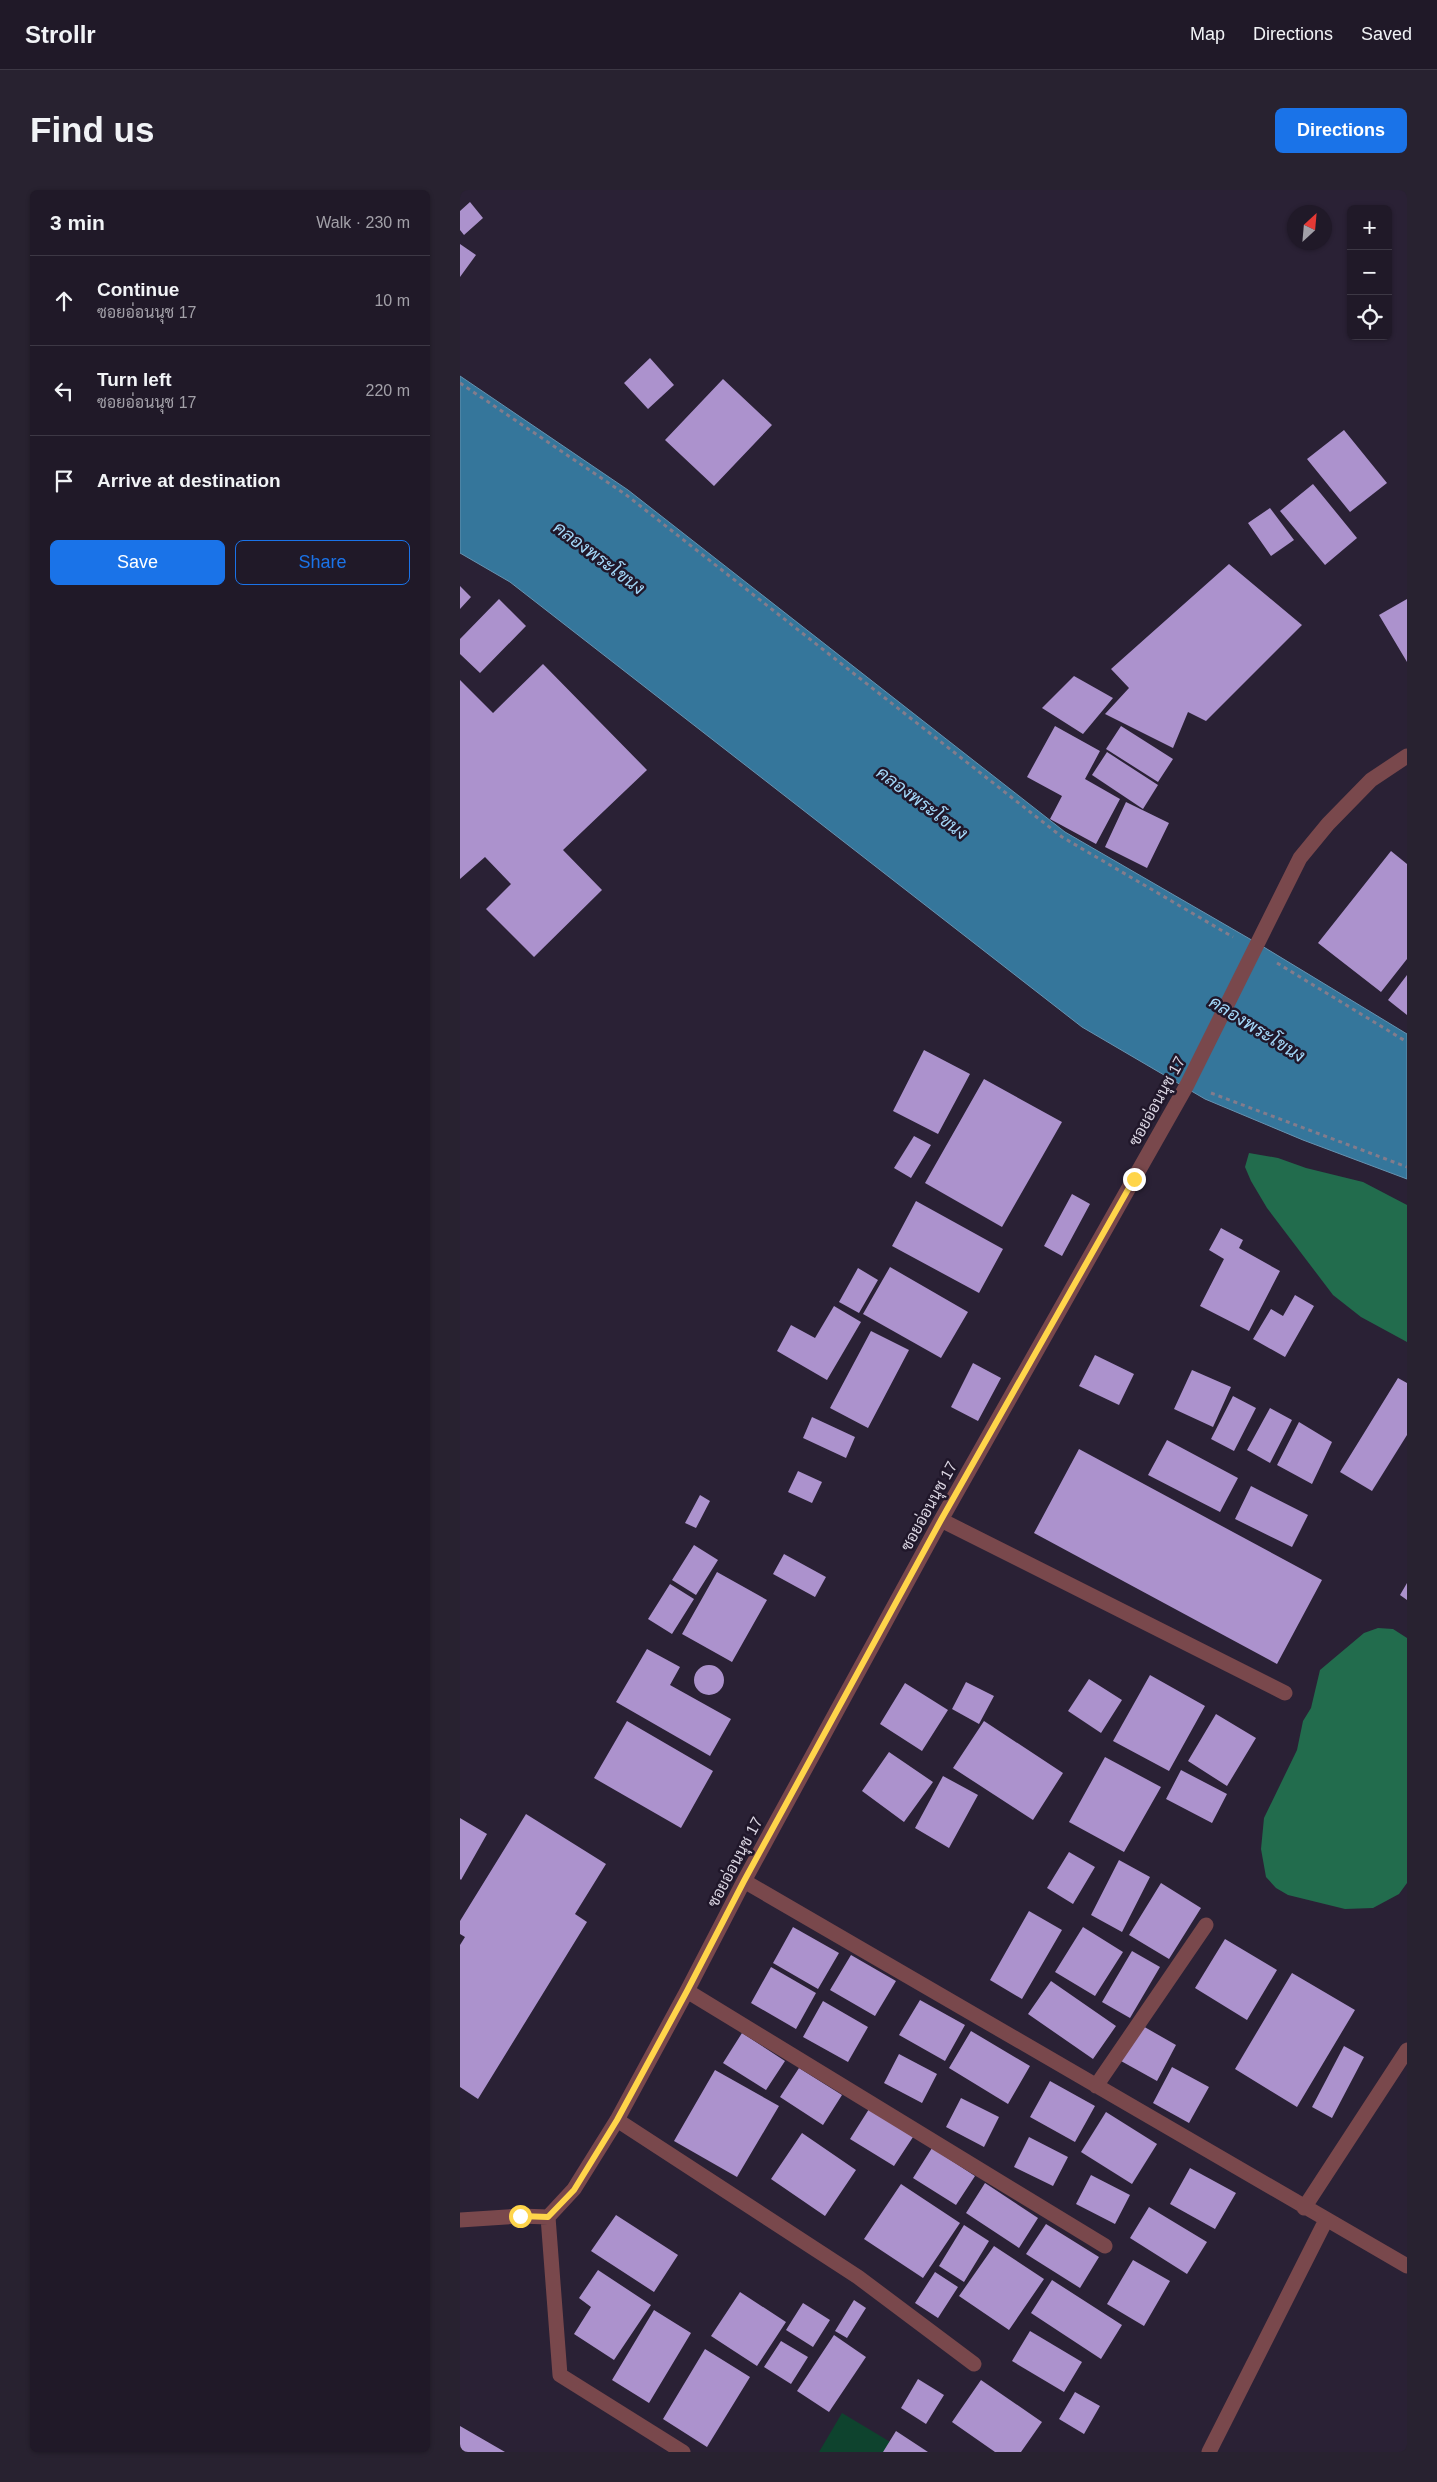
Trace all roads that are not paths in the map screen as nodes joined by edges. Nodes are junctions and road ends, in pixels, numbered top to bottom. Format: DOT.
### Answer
graph roads {
  1 [pos="1407,756"];
  2 [pos="941,1520"];
  3 [pos="1285,1693"];
  4 [pos="744,1881"];
  5 [pos="1206,1925"];
  6 [pos="687,1991"];
  7 [pos="1407,2050"];
  8 [pos="1096,2086"];
  9 [pos="617,2120"];
  10 [pos="1304,2208"];
  11 [pos="548,2217"];
  12 [pos="460,2220"];
  13 [pos="1326,2220"];
  14 [pos="1105,2246"];
  15 [pos="1407,2266"];
  16 [pos="974,2364"];
  17 [pos="683,2452"];
  18 [pos="1208,2452"];
  1 -- 2 [label="street, ซอยอ่อนนุช 17"];
  2 -- 3 [label="street"];
  2 -- 4 [label="street, ซอยอ่อนนุช 17"];
  4 -- 6 [label="street, ซอยอ่อนนุช 17"];
  4 -- 8 [label="street"];
  5 -- 8 [label="street"];
  6 -- 9 [label="street, ซอยอ่อนนุช 17"];
  6 -- 14 [label="street"];
  7 -- 10 [label="street"];
  8 -- 10 [label="street"];
  9 -- 11 [label="street, ซอยอ่อนนุช 17"];
  9 -- 16 [label="street"];
  10 -- 13 [label="street"];
  11 -- 12 [label="street"];
  11 -- 17 [label="street"];
  13 -- 15 [label="street"];
  13 -- 18 [label="street"];
}
